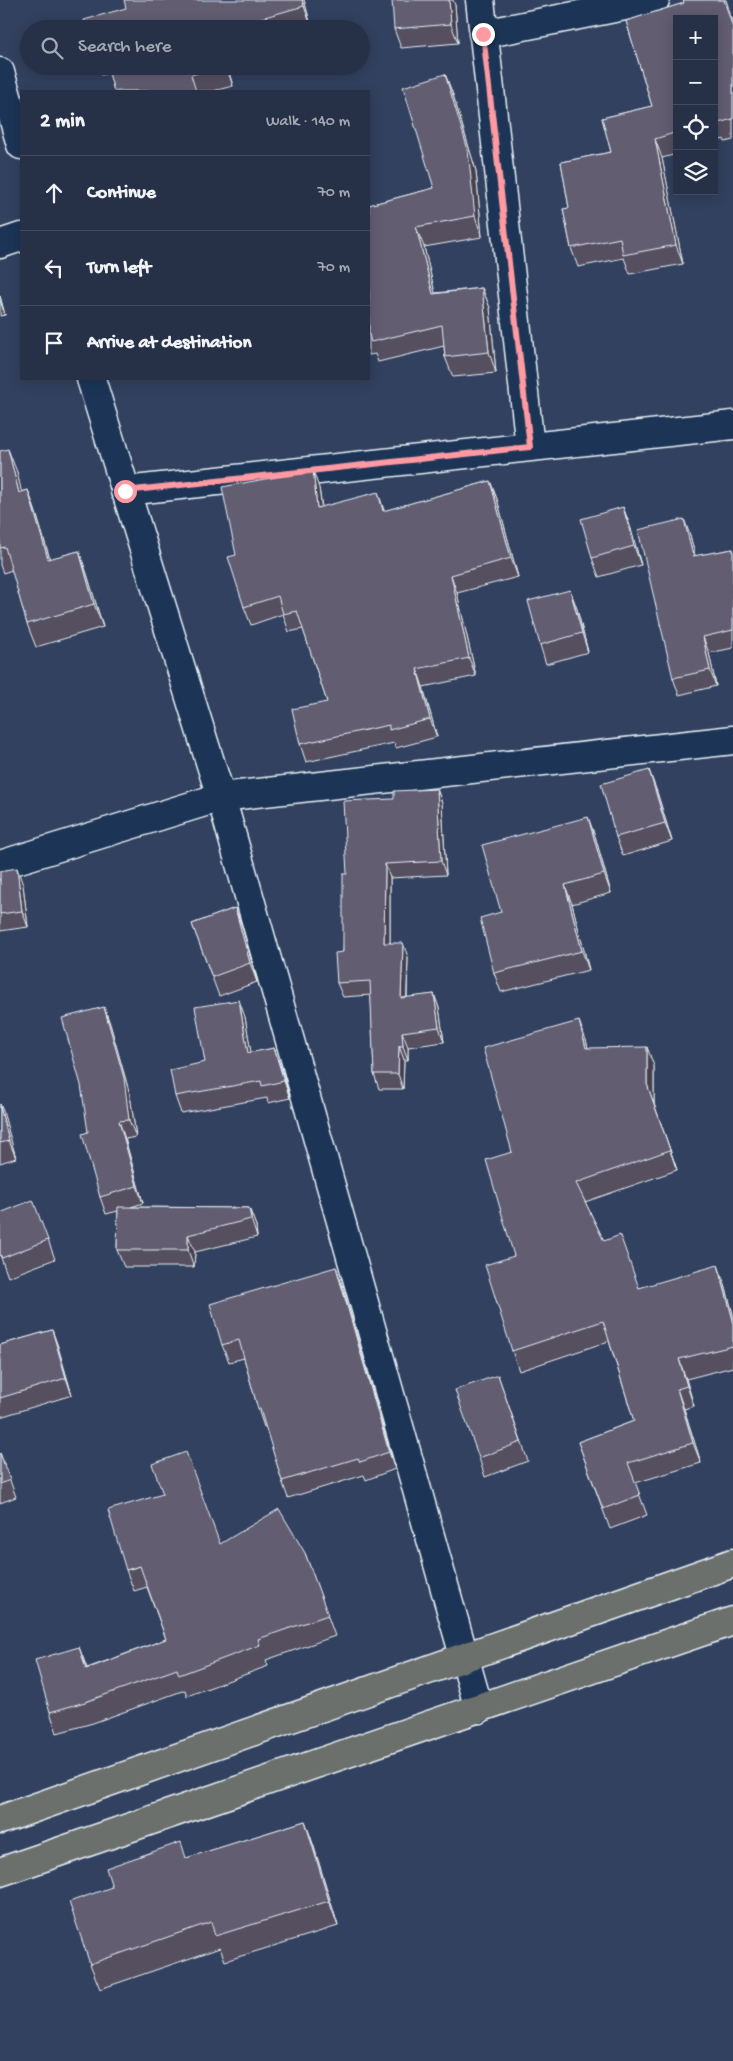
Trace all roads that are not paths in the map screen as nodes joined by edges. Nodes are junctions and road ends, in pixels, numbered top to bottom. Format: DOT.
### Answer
graph roads {
  1 [pos="480,0"];
  2 [pos="655,0"];
  3 [pos="483,34"];
  4 [pos="0,72"];
  5 [pos="20,142"];
  6 [pos="20,237"];
  7 [pos="0,244"];
  8 [pos="91,380"];
  9 [pos="733,425"];
  10 [pos="530,447"];
  11 [pos="125,491"];
  12 [pos="733,740"];
  13 [pos="222,797"];
  14 [pos="0,865"];
  15 [pos="733,1563"];
  16 [pos="733,1622"];
  17 [pos="463,1656"];
  18 [pos="479,1709"];
  19 [pos="0,1820"];
  20 [pos="0,1872"];
  1 -- 3 [label="street"];
  2 -- 3 [label="street"];
  3 -- 10 [label="street"];
  4 -- 5 [label="street"];
  6 -- 7 [label="street"];
  8 -- 11 [label="street"];
  9 -- 10 [label="street"];
  10 -- 11 [label="street"];
  11 -- 13 [label="street"];
  12 -- 13 [label="street"];
  13 -- 14 [label="street"];
  13 -- 17 [label="street"];
  15 -- 17 [label="main road"];
  16 -- 18 [label="main road"];
  17 -- 18 [label="street"];
  17 -- 19 [label="main road"];
  18 -- 20 [label="main road"];
}
